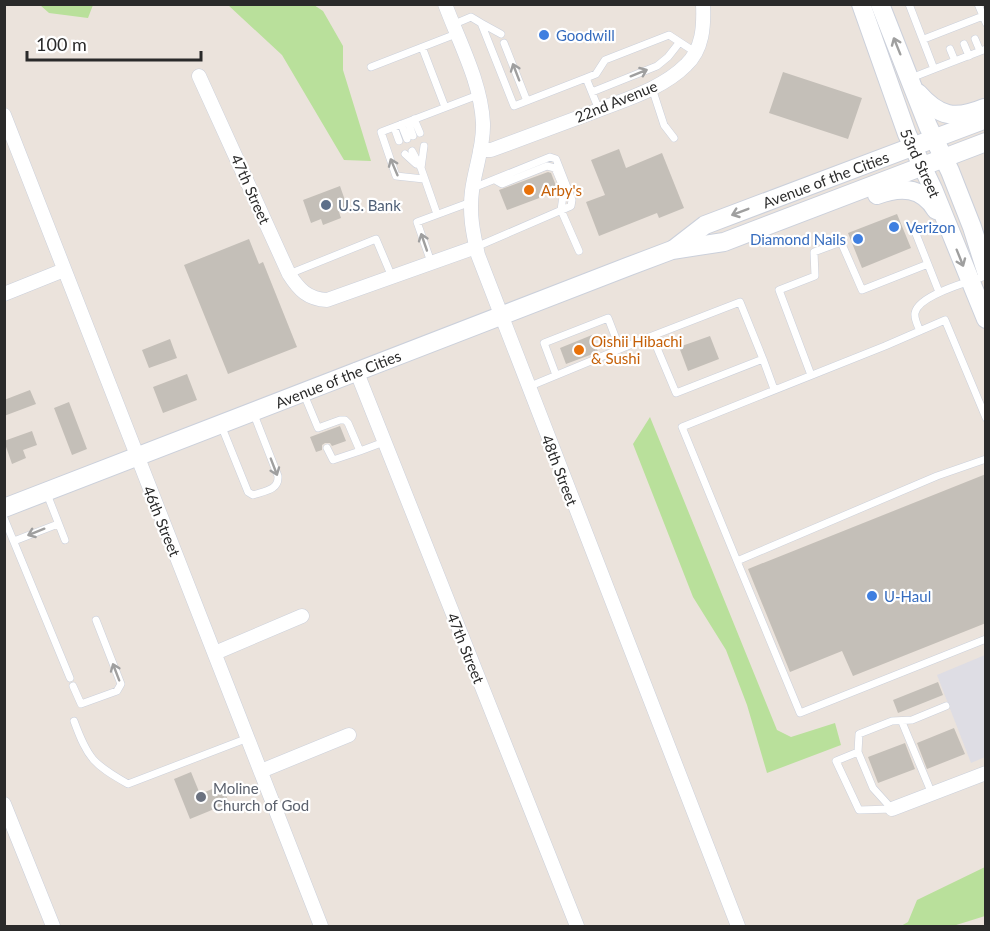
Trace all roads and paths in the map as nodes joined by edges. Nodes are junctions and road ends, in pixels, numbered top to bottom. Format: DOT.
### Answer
graph roads {
  1 [pos="445,4"];
  2 [pos="703,4"];
  3 [pos="861,4"];
  4 [pos="909,4"];
  5 [pos="978,4"];
  6 [pos="883,5"];
  7 [pos="984,19"];
  8 [pos="481,23"];
  9 [pos="454,29"];
  10 [pos="501,34"];
  11 [pos="924,39"];
  12 [pos="975,39"];
  13 [pos="504,43"];
  14 [pos="679,43"];
  15 [pos="964,44"];
  16 [pos="422,47"];
  17 [pos="950,49"];
  18 [pos="983,50"];
  19 [pos="695,52"];
  20 [pos="969,56"];
  21 [pos="955,61"];
  22 [pos="371,67"];
  23 [pos="934,69"];
  24 [pos="199,75"];
  25 [pos="586,78"];
  26 [pos="912,83"];
  27 [pos="652,88"];
  28 [pos="592,92"];
  29 [pos="478,95"];
  30 [pos="526,101"];
  31 [pos="445,107"];
  32 [pos="986,108"];
  33 [pos="599,110"];
  34 [pos="4,115"];
  35 [pos="986,118"];
  36 [pos="404,123"];
  37 [pos="674,138"];
  38 [pos="934,138"];
  39 [pos="986,143"];
  40 [pos="913,146"];
  41 [pos="480,150"];
  42 [pos="944,158"];
  43 [pos="861,166"];
  44 [pos="922,167"];
  45 [pos="421,168"];
  46 [pos="424,178"];
  47 [pos="471,195"];
  48 [pos="964,205"];
  49 [pos="561,210"];
  50 [pos="437,214"];
  51 [pos="949,229"];
  52 [pos="916,234"];
  53 [pos="724,242"];
  54 [pos="476,247"];
  55 [pos="672,250"];
  56 [pos="579,251"];
  57 [pos="431,262"];
  58 [pos="928,264"];
  59 [pos="64,270"];
  60 [pos="986,271"];
  61 [pos="290,274"];
  62 [pos="392,277"];
  63 [pos="978,279"];
  64 [pos="939,292"];
  65 [pos="4,294"];
  66 [pos="500,314"];
  67 [pos="986,319"];
  68 [pos="920,331"];
  69 [pos="652,336"];
  70 [pos="621,349"];
  71 [pos="763,358"];
  72 [pos="356,370"];
  73 [pos="556,375"];
  74 [pos="811,375"];
  75 [pos="528,387"];
  76 [pos="774,389"];
  77 [pos="303,392"];
  78 [pos="253,412"];
  79 [pos="986,418"];
  80 [pos="221,425"];
  81 [pos="384,442"];
  82 [pos="327,448"];
  83 [pos="360,451"];
  84 [pos="137,457"];
  85 [pos="986,459"];
  86 [pos="46,492"];
  87 [pos="4,508"];
  88 [pos="4,518"];
  89 [pos="58,524"];
  90 [pos="65,540"];
  91 [pos="14,541"];
  92 [pos="737,561"];
  93 [pos="302,616"];
  94 [pos="96,620"];
  95 [pos="986,639"];
  96 [pos="215,653"];
  97 [pos="70,678"];
  98 [pos="73,686"];
  99 [pos="946,706"];
  100 [pos="75,721"];
  101 [pos="903,722"];
  102 [pos="349,735"];
  103 [pos="248,738"];
  104 [pos="858,752"];
  105 [pos="261,771"];
  106 [pos="986,773"];
  107 [pos="932,794"];
  108 [pos="4,804"];
  109 [pos="892,809"];
  110 [pos="53,927"];
  111 [pos="321,927"];
  112 [pos="577,927"];
  113 [pos="738,927"];
  1 -- 9 [label="street, 48th Street"];
  2 -- 19 [label="street, 22nd Avenue"];
  3 -- 40 [label="main road, 53rd Street"];
  3 -- 43 [label="main road"];
  4 -- 11 [label="lane"];
  5 -- 7 [label="lane"];
  26 -- 6 [label="main road, 53rd Street, one-way"];
  7 -- 11 [label="lane"];
  8 -- 9 [label="lane"];
  8 -- 10 [label="lane"];
  8 -- 30 [label="lane"];
  9 -- 16 [label="lane"];
  9 -- 29 [label="street, 48th Street"];
  11 -- 23 [label="lane"];
  12 -- 18 [label="lane"];
  30 -- 13 [label="lane, one-way"];
  14 -- 19 [label="lane"];
  14 -- 25 [label="lane"];
  28 -- 14 [label="lane, one-way"];
  15 -- 20 [label="lane"];
  16 -- 22 [label="lane"];
  16 -- 31 [label="lane"];
  17 -- 21 [label="lane"];
  18 -- 20 [label="lane"];
  19 -- 27 [label="street, 22nd Avenue"];
  20 -- 21 [label="lane"];
  21 -- 23 [label="lane"];
  23 -- 26 [label="lane"];
  24 -- 61 [label="street, 47th Street"];
  25 -- 28 [label="lane"];
  25 -- 30 [label="lane"];
  26 -- 32 [label="main road"];
  26 -- 38 [label="main road, 53rd Street"];
  27 -- 33 [label="street, 22nd Avenue"];
  27 -- 37 [label="lane"];
  28 -- 33 [label="lane"];
  29 -- 31 [label="lane"];
  29 -- 41 [label="street, 48th Street"];
  31 -- 36 [label="lane"];
  33 -- 41 [label="street, 22nd Avenue"];
  34 -- 59 [label="street, 46th Street"];
  35 -- 38 [label="main road, Avenue of the Cities"];
  36 -- 36 [label="lane"];
  46 -- 36 [label="lane, one-way"];
  38 -- 40 [label="main road, Avenue of the Cities"];
  38 -- 42 [label="main road, 53rd Street"];
  39 -- 42 [label="main road, Avenue of the Cities"];
  39 -- 48 [label="main road"];
  40 -- 43 [label="main road, Avenue of the Cities"];
  40 -- 44 [label="main road, 53rd Street"];
  41 -- 47 [label="street, 48th Street"];
  42 -- 44 [label="main road, Avenue of the Cities"];
  42 -- 48 [label="main road, 53rd Street"];
  43 -- 55 [label="main road, Avenue of the Cities, one-way"];
  44 -- 51 [label="main road, 53rd Street"];
  44 -- 53 [label="main road, Avenue of the Cities"];
  45 -- 45 [label="lane"];
  45 -- 46 [label="lane"];
  46 -- 50 [label="lane"];
  47 -- 49 [label="lane"];
  47 -- 50 [label="lane"];
  47 -- 54 [label="street, 48th Street"];
  48 -- 60 [label="main road, 53rd Street"];
  49 -- 54 [label="lane"];
  49 -- 56 [label="lane"];
  57 -- 50 [label="lane, one-way"];
  51 -- 53 [label="main road"];
  51 -- 63 [label="main road, 53rd Street, one-way"];
  52 -- 58 [label="lane"];
  53 -- 55 [label="main road, Avenue of the Cities"];
  54 -- 57 [label="street"];
  54 -- 66 [label="street, 48th Street"];
  55 -- 66 [label="main road, Avenue of the Cities"];
  57 -- 62 [label="street"];
  58 -- 64 [label="lane"];
  58 -- 74 [label="lane"];
  59 -- 65 [label="street"];
  59 -- 84 [label="street, 46th Street"];
  61 -- 62 [label="street, 47th Street"];
  61 -- 62 [label="lane"];
  63 -- 64 [label="lane"];
  63 -- 67 [label="main road, 53rd Street"];
  64 -- 68 [label="lane"];
  66 -- 72 [label="main road, Avenue of the Cities"];
  66 -- 75 [label="street, 48th Street"];
  68 -- 74 [label="lane"];
  68 -- 79 [label="lane"];
  69 -- 70 [label="lane"];
  69 -- 71 [label="lane"];
  69 -- 71 [label="lane"];
  70 -- 73 [label="lane"];
  70 -- 73 [label="lane"];
  71 -- 76 [label="lane"];
  72 -- 77 [label="main road, Avenue of the Cities"];
  72 -- 81 [label="street, 47th Street"];
  73 -- 75 [label="lane"];
  74 -- 76 [label="lane"];
  75 -- 113 [label="street, 48th Street"];
  76 -- 92 [label="lane"];
  77 -- 78 [label="main road, Avenue of the Cities"];
  77 -- 83 [label="lane"];
  78 -- 80 [label="main road, Avenue of the Cities"];
  78 -- 80 [label="lane, one-way"];
  80 -- 84 [label="main road, Avenue of the Cities"];
  81 -- 83 [label="lane"];
  81 -- 112 [label="street, 47th Street"];
  82 -- 83 [label="lane"];
  84 -- 86 [label="main road, Avenue of the Cities"];
  84 -- 96 [label="street, 46th Street"];
  85 -- 92 [label="lane"];
  86 -- 87 [label="main road, Avenue of the Cities"];
  86 -- 89 [label="lane"];
  88 -- 91 [label="lane"];
  89 -- 90 [label="lane"];
  89 -- 91 [label="lane, one-way"];
  91 -- 97 [label="lane"];
  92 -- 95 [label="lane"];
  93 -- 96 [label="street"];
  98 -- 94 [label="lane, one-way"];
  96 -- 103 [label="street, 46th Street"];
  99 -- 101 [label="lane"];
  100 -- 103 [label="lane"];
  101 -- 104 [label="lane"];
  101 -- 107 [label="lane"];
  102 -- 105 [label="street"];
  103 -- 105 [label="street, 46th Street"];
  104 -- 109 [label="lane"];
  104 -- 109 [label="lane"];
  105 -- 111 [label="street, 46th Street"];
  106 -- 107 [label="street"];
  107 -- 109 [label="street"];
  108 -- 110 [label="street"];
}
